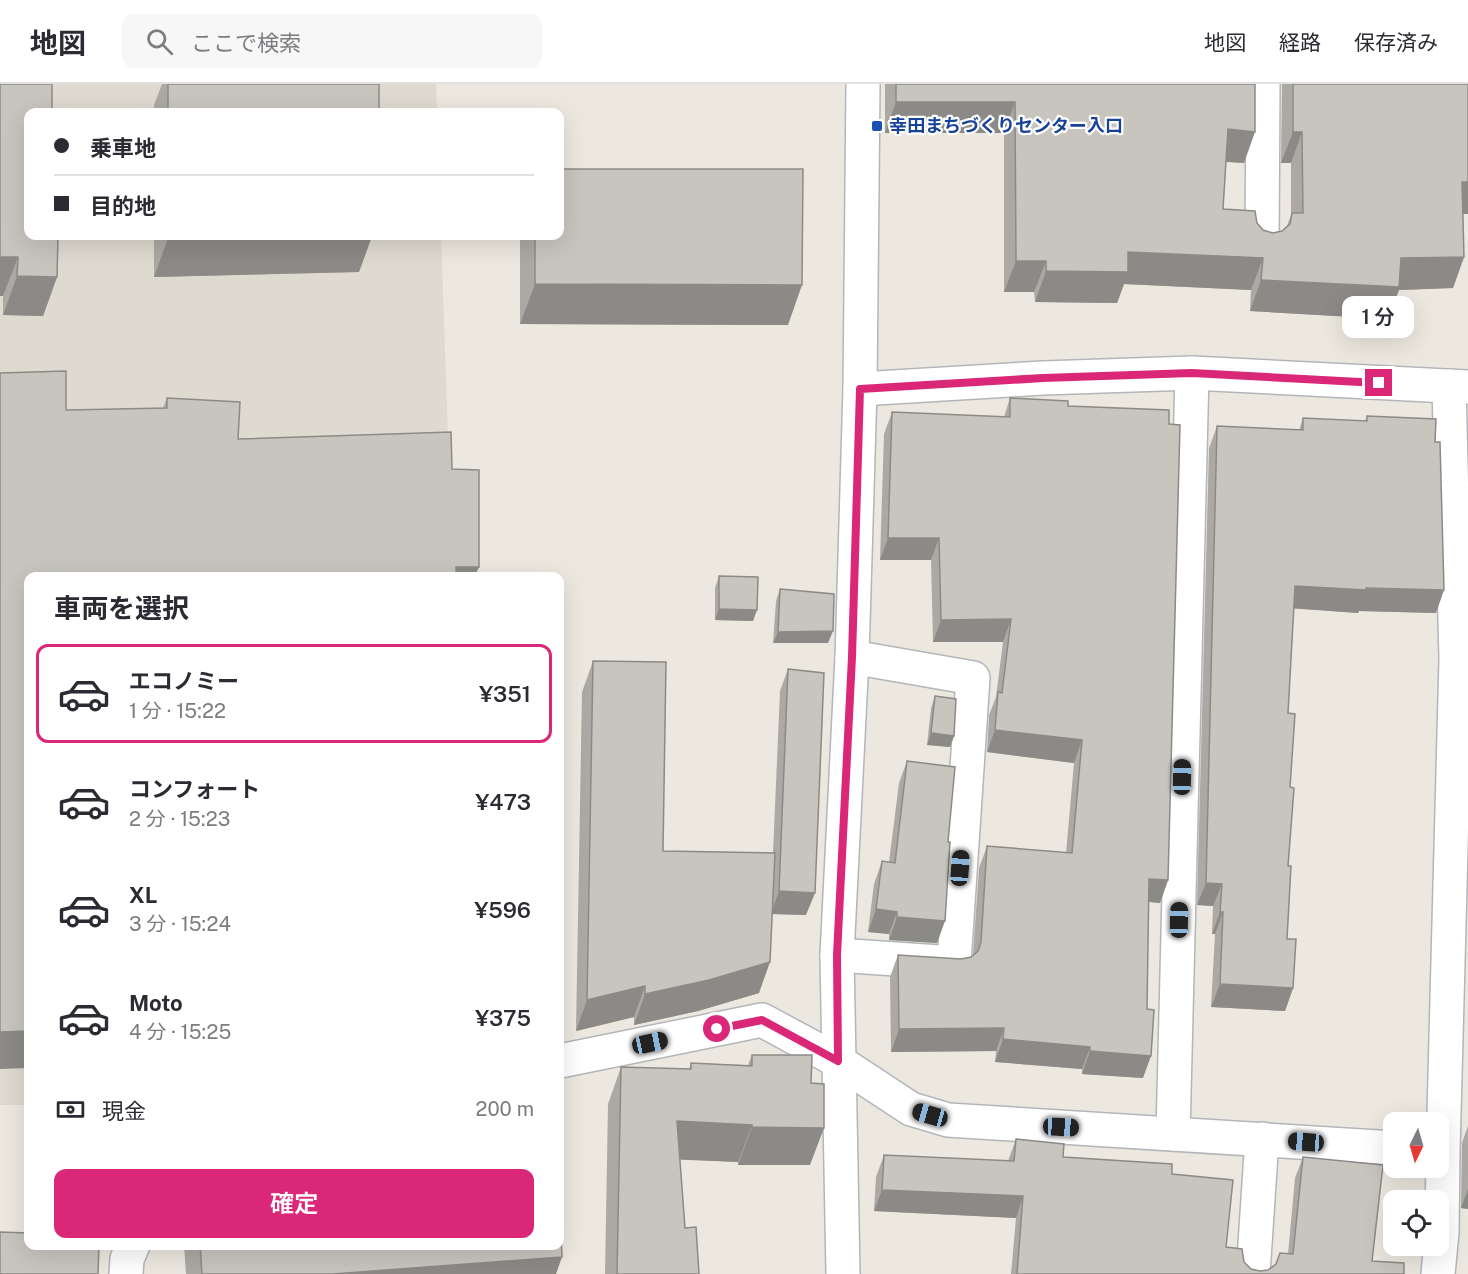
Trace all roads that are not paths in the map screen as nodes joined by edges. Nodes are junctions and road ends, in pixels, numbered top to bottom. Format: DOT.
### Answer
graph roads {
  1 [pos="863,84"];
  2 [pos="1263,84"];
  3 [pos="1262,246"];
  4 [pos="1192,373"];
  5 [pos="1459,387"];
  6 [pos="860,389"];
  7 [pos="852,657"];
  8 [pos="1462,659"];
  9 [pos="837,955"];
  10 [pos="564,1060"];
  11 [pos="838,1061"];
  12 [pos="1443,1112"];
  13 [pos="1173,1134"];
  14 [pos="1262,1139"];
  15 [pos="1383,1147"];
  16 [pos="1446,1178"];
  17 [pos="1455,1233"];
  18 [pos="131,1250"];
  19 [pos="126,1274"];
  20 [pos="843,1274"];
  21 [pos="1253,1274"];
  22 [pos="1438,1274"];
  1 -- 6 [label="street"];
  2 -- 3 [label="street"];
  4 -- 5 [label="street"];
  4 -- 6 [label="street"];
  4 -- 13 [label="street"];
  5 -- 8 [label="street"];
  6 -- 7 [label="street"];
  7 -- 9 [label="street"];
  7 -- 9 [label="street"];
  8 -- 12 [label="street"];
  9 -- 11 [label="street"];
  10 -- 11 [label="street"];
  11 -- 13 [label="street"];
  11 -- 20 [label="street"];
  13 -- 14 [label="street"];
  14 -- 15 [label="street"];
  14 -- 21 [label="street"];
  16 -- 17 [label="street"];
  17 -- 22 [label="street"];
  18 -- 19 [label="street"];
}
